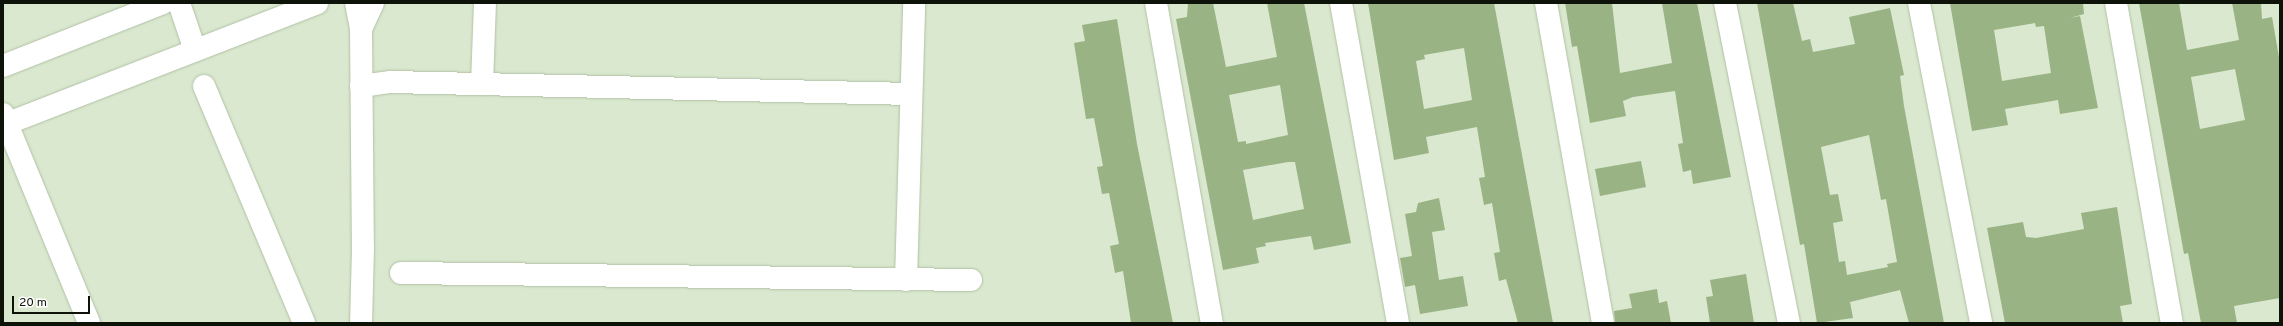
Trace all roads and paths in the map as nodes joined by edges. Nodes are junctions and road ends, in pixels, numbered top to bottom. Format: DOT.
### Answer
graph roads {
  1 [pos="163,3"];
  2 [pos="179,3"];
  3 [pos="317,3"];
  4 [pos="356,3"];
  5 [pos="373,3"];
  6 [pos="485,3"];
  7 [pos="914,3"];
  8 [pos="1156,3"];
  9 [pos="1341,3"];
  10 [pos="1546,3"];
  11 [pos="1725,3"];
  12 [pos="1919,3"];
  13 [pos="2116,3"];
  14 [pos="361,29"];
  15 [pos="195,50"];
  16 [pos="3,66"];
  17 [pos="482,84"];
  18 [pos="204,86"];
  19 [pos="361,86"];
  20 [pos="910,94"];
  21 [pos="4,121"];
  22 [pos="401,273"];
  23 [pos="906,280"];
  24 [pos="971,280"];
  25 [pos="89,323"];
  26 [pos="304,323"];
  27 [pos="361,323"];
  28 [pos="1212,323"];
  29 [pos="1398,323"];
  30 [pos="1603,323"];
  31 [pos="1789,323"];
  32 [pos="1981,323"];
  33 [pos="2172,323"];
  1 -- 16 [label="street"];
  2 -- 15 [label="street"];
  3 -- 15 [label="street"];
  4 -- 14 [label="street"];
  5 -- 14 [label="street"];
  6 -- 17 [label="street"];
  7 -- 20 [label="street"];
  8 -- 28 [label="street"];
  9 -- 29 [label="street"];
  10 -- 30 [label="street"];
  11 -- 31 [label="street"];
  12 -- 32 [label="street"];
  13 -- 33 [label="street"];
  14 -- 19 [label="street"];
  15 -- 21 [label="street"];
  17 -- 19 [label="street"];
  17 -- 20 [label="street"];
  18 -- 26 [label="street"];
  19 -- 27 [label="street"];
  20 -- 23 [label="street"];
  21 -- 25 [label="street"];
  22 -- 23 [label="street"];
  23 -- 24 [label="street"];
}
